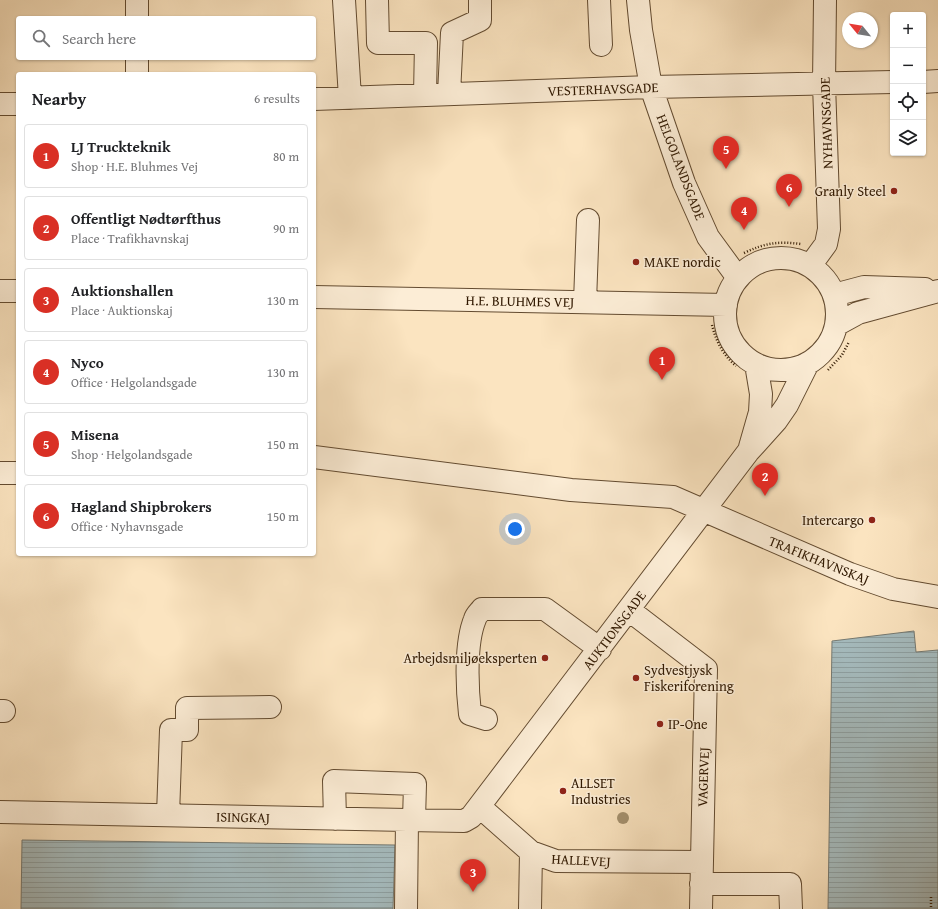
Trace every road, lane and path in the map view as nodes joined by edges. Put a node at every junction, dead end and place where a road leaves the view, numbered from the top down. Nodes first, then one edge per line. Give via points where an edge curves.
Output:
1 (137, 0) edge
2 (344, 0) edge
3 (377, 0) edge
4 (480, 0) edge
5 (599, 0) edge
6 (638, 0) edge
7 (826, 0) edge
8 (137, 16) edge
9 (601, 45) dead end
10 (137, 60) edge
11 (137, 72) edge
12 (938, 81) edge
13 (890, 82) edge
14 (926, 82) edge
15 (824, 84) junction
16 (651, 87) junction
17 (449, 94) junction
18 (425, 95) junction
19 (350, 98) junction
20 (316, 100) edge
21 (0, 104) edge
22 (16, 104) edge
23 (588, 220) dead end
24 (810, 266) junction
25 (738, 278) junction
26 (938, 290) edge
27 (0, 291) edge
28 (16, 291) edge
29 (834, 295) junction
30 (316, 297) edge
31 (585, 302) junction
32 (718, 305) junction
33 (836, 325) junction
34 (808, 363) junction
35 (756, 364) junction
36 (748, 452) junction
37 (316, 457) edge
38 (0, 473) edge
39 (16, 473) edge
40 (704, 510) junction
41 (938, 597) edge
42 (629, 610) junction
43 (600, 649) junction
44 (270, 707) dead end
45 (486, 719) dead end
46 (480, 807) junction
47 (0, 812) edge
48 (168, 815) junction
49 (335, 819) junction
50 (411, 820) junction
51 (531, 852) junction
52 (701, 862) junction
53 (701, 884) junction
54 (931, 897) dead end
55 (406, 909) edge
56 (530, 909) edge
57 (701, 909) edge
58 (791, 909) edge
59 (931, 909) edge

1 - 8 street
2 - 19 street
3 - 18 street via 378,42 426,43
4 - 17 street via 480,20 452,33
5 - 9 street
6 - 16 street, HELGOLANDSGADE
7 - 15 street, NYHAVNSGADE
10 - 11 street
12 - 14 street
13 - 15 street, VESTERHAVSGADE
15 - 16 street, VESTERHAVSGADE
15 - 24 street, NYHAVNSGADE via 829,229 826,244
16 - 17 street, VESTERHAVSGADE
16 - 25 street, HELGOLANDSGADE via 684,183 708,237
17 - 18 street, VESTERHAVSGADE
18 - 19 street, VESTERHAVSGADE
19 - 20 street, VESTERHAVSGADE
21 - 22 street
23 - 31 street
24 - 25 street via 795,259 764,260 750,267
24 - 29 street via 821,274
25 - 32 street
26 - 29 street via 864,287
26 - 33 street via 858,314
27 - 28 street
29 - 33 street
30 - 31 street, H.E. BLUHMES VEJ
31 - 32 street, H.E. BLUHMES VEJ
32 - 35 street via 730,337 741,352
33 - 34 street via 826,347
34 - 35 street via 782,370
34 - 36 street, AUKTIONSGADE via 787,406
35 - 36 street, AUKTIONSGADE via 761,394 760,412
36 - 40 street, AUKTIONSGADE
37 - 40 street, TRAFIKHAVNSKAJ via 571,490 673,497
38 - 39 street
40 - 41 street, TRAFIKHAVNSKAJ via 850,574 893,589
40 - 42 street, AUKTIONSGADE
42 - 43 street, AUKTIONSGADE
42 - 52 street, VAGERVEJ via 706,669
43 - 45 street via 545,609 482,609 475,617 471,633 467,686 470,714
43 - 46 street, AUKTIONSGADE
44 - 48 street via 187,708 187,730 171,730
46 - 50 street, ISINGKAJ via 464,821
46 - 51 street, HALLEVEJ
47 - 48 street, ISINGKAJ
48 - 49 street, ISINGKAJ
49 - 50 street, ISINGKAJ
49 - 50 street via 334,781 414,784
50 - 55 street
51 - 52 street, HALLEVEJ via 556,861
51 - 56 street
52 - 53 street, VAGERVEJ
53 - 57 street, VAGERVEJ
53 - 58 street via 790,884
54 - 59 path

